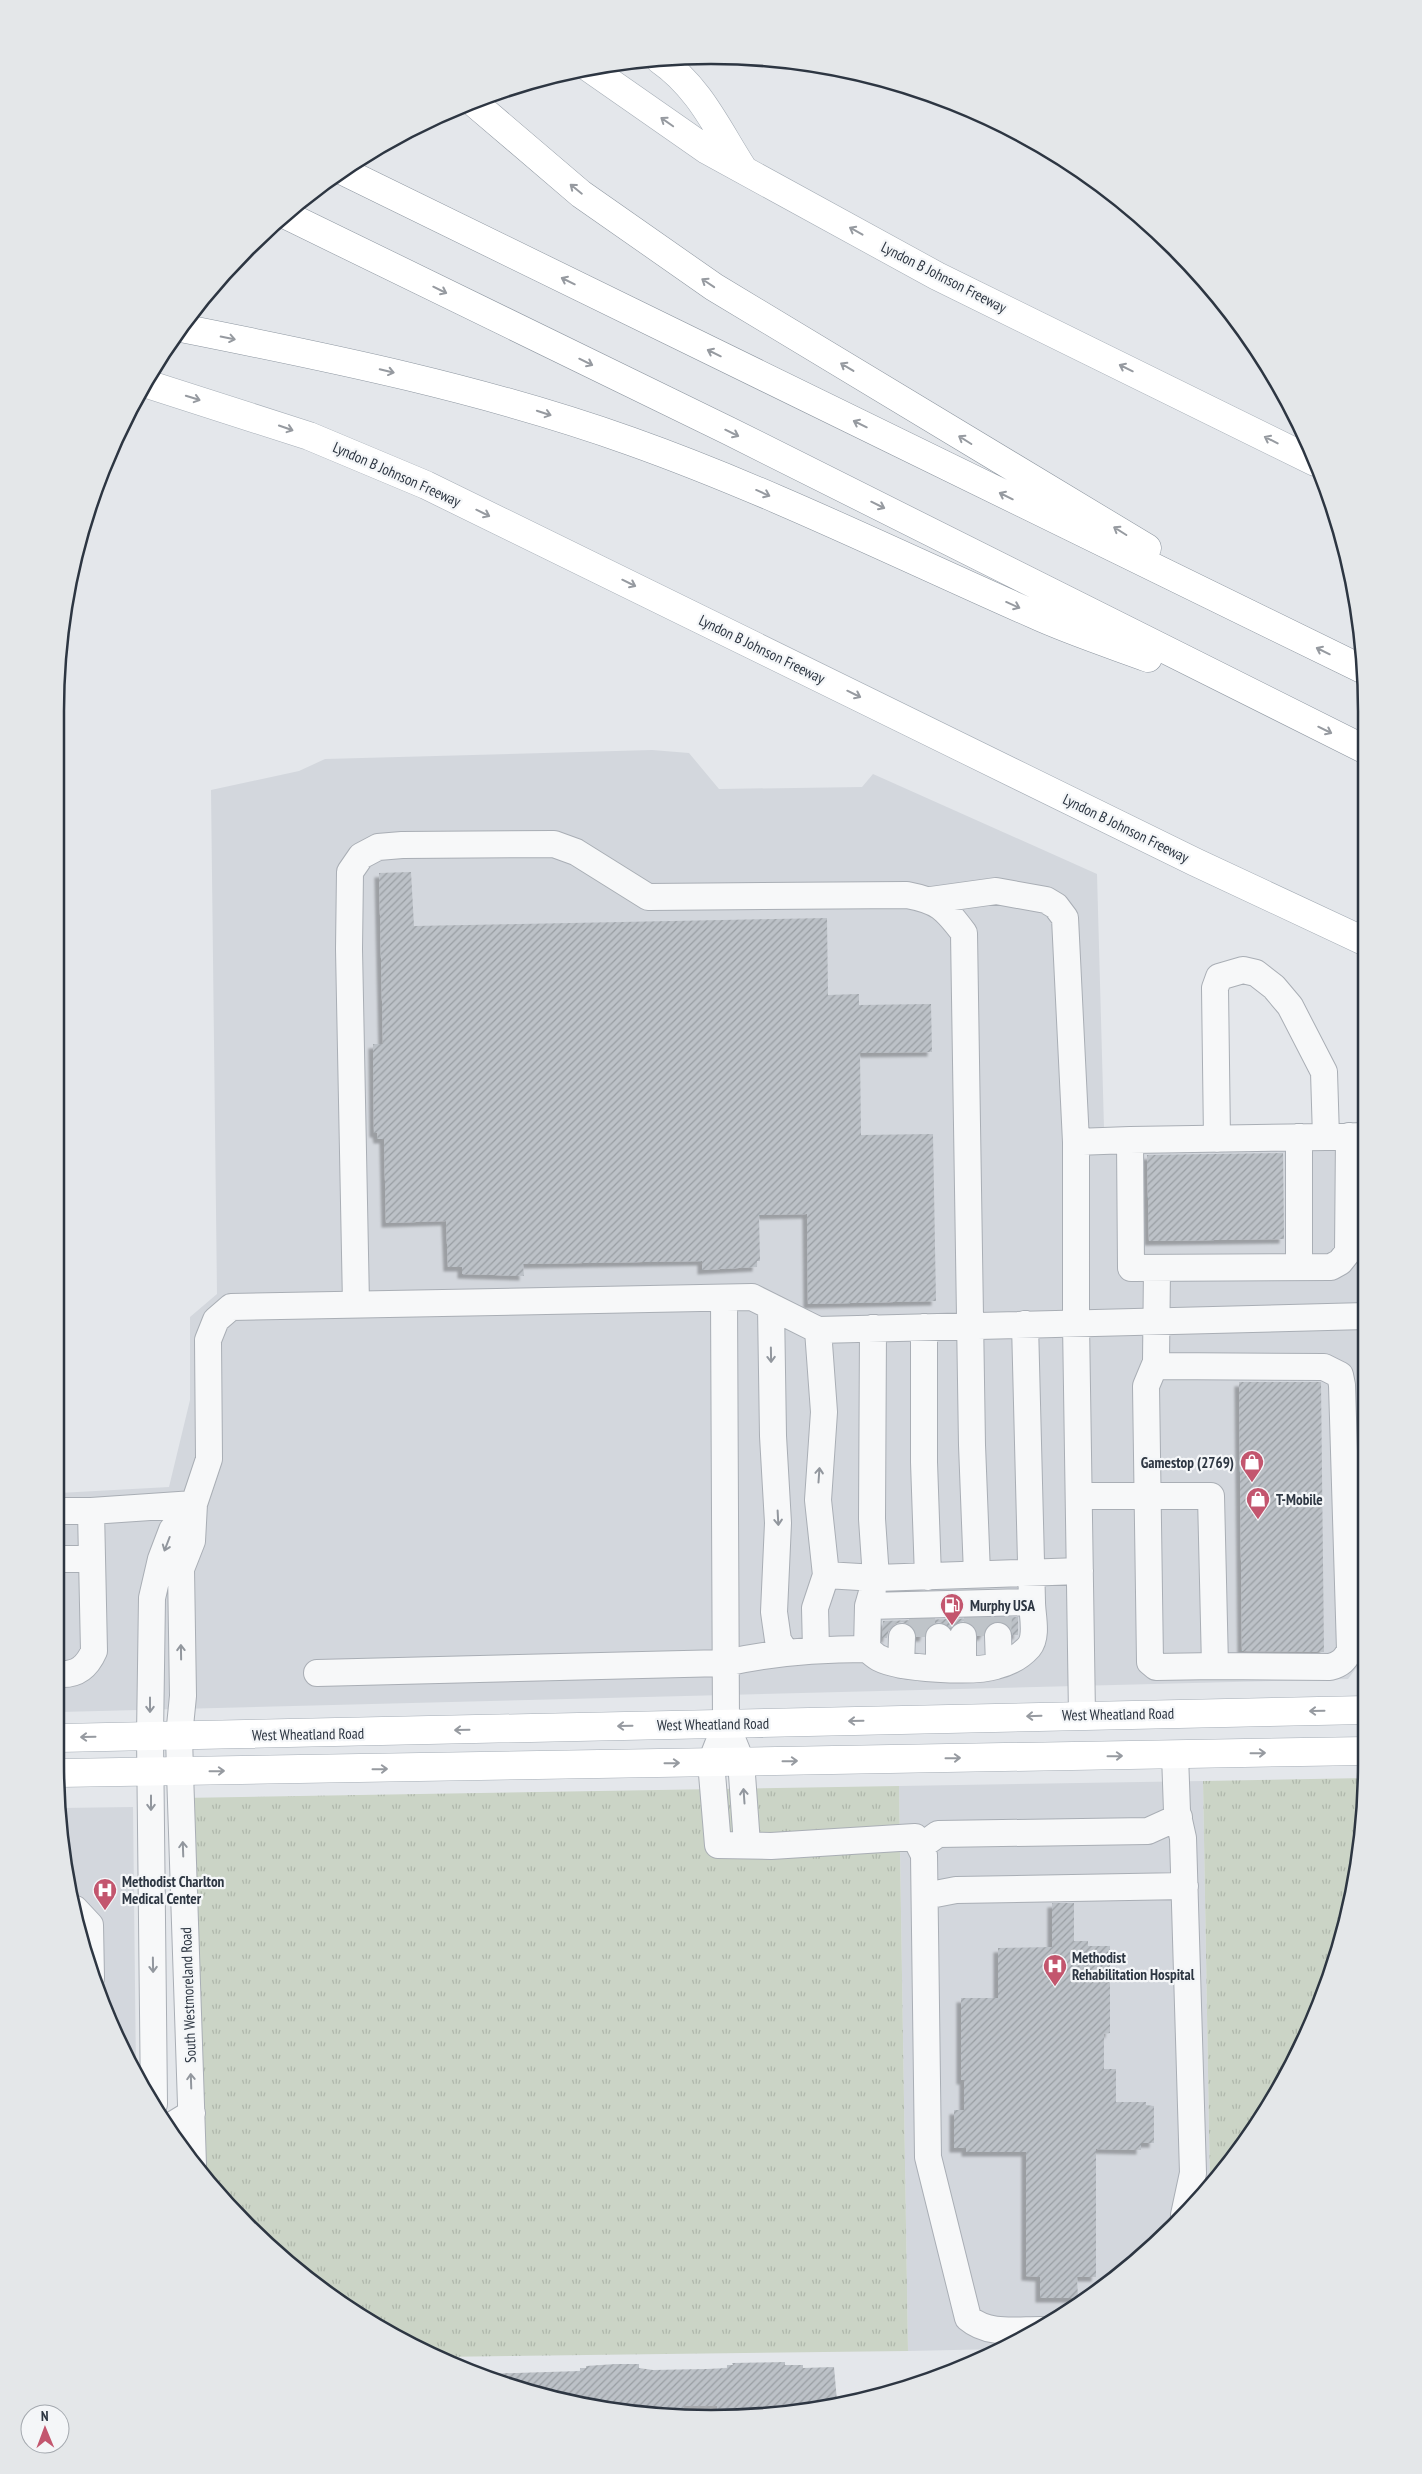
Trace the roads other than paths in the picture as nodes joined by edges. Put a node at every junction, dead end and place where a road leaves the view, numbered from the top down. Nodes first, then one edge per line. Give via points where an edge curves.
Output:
1 (666, 65) edge
2 (598, 74) edge
3 (479, 107) edge
4 (363, 166) edge
5 (744, 170) junction
6 (349, 174) edge
7 (292, 218) edge
8 (443, 220) junction
9 (282, 226) edge
10 (416, 279) junction
11 (189, 330) edge
12 (151, 385) edge
13 (1307, 458) edge
14 (1281, 630) junction
15 (1357, 667) edge
16 (1284, 710) junction
17 (1358, 746) edge
18 (931, 900) junction
19 (1358, 938) edge
20 (1347, 1136) edge
21 (1299, 1137) junction
22 (1217, 1139) junction
23 (1130, 1140) junction
24 (1076, 1142) junction
25 (1300, 1267) junction
26 (1156, 1268) junction
27 (724, 1298) junction
28 (356, 1304) junction
29 (771, 1306) junction
30 (1358, 1316) edge
31 (1154, 1321) junction
32 (1076, 1323) junction
33 (1025, 1324) junction
34 (970, 1325) junction
35 (924, 1326) junction
36 (873, 1328) junction
37 (818, 1330) junction
38 (1156, 1362) junction
39 (1080, 1496) junction
40 (1148, 1496) junction
41 (194, 1504) junction
42 (1356, 1510) edge
43 (64, 1511) edge
44 (90, 1511) junction
45 (64, 1559) edge
46 (92, 1559) junction
47 (1080, 1571) junction
48 (1031, 1572) junction
49 (978, 1574) junction
50 (826, 1575) junction
51 (928, 1577) junction
52 (876, 1578) junction
53 (1032, 1602) junction
54 (868, 1606) junction
55 (950, 1619) junction
56 (867, 1649) junction
57 (816, 1650) junction
58 (786, 1652) junction
59 (726, 1663) junction
60 (1215, 1666) junction
61 (950, 1667) junction
62 (317, 1673) dead end
63 (64, 1674) edge
64 (1358, 1710) edge
65 (1082, 1714) junction
66 (726, 1724) junction
67 (150, 1736) junction
68 (180, 1736) junction
69 (64, 1738) edge
70 (1358, 1751) edge
71 (1175, 1755) junction
72 (741, 1761) junction
73 (710, 1762) junction
74 (151, 1772) junction
75 (180, 1772) junction
76 (64, 1773) edge
77 (1179, 1818) junction
78 (747, 1844) junction
79 (920, 1846) junction
80 (1185, 1886) junction
81 (925, 1896) junction
82 (83, 1917) edge
83 (91, 1947) edge
84 (152, 2090) edge
85 (159, 2100) edge
86 (192, 2113) junction
87 (174, 2124) edge
88 (193, 2150) edge
89 (1187, 2202) edge
90 (1024, 2330) edge

1 - 5 main road via 694,89
5 -> 2 main road, Lyndon B Johnson Freeway via 707,150
14 -> 3 main road via 714,287 581,194
4 - 8 main road
13 -> 5 main road, Lyndon B Johnson Freeway via 936,276
6 - 8 main road
7 - 10 main road
14 -> 8 main road
9 - 10 main road
10 -> 16 main road
11 -> 16 main road via 413,377 525,407 630,441 744,484 1035,615
12 -> 19 main road, Lyndon B Johnson Freeway via 309,436 426,485 1195,862
15 -> 14 main road
16 -> 17 main road
18 - 24 street via 996,891 1046,900 1056,906 1065,918
18 - 28 street via 907,895 648,897 584,856 554,844 402,845 378,847 361,856 350,872 348,949
18 - 34 street via 949,914 964,933
20 - 21 street
20 - 22 street via 1324,1072 1290,1006 1256,972 1243,970 1219,977 1215,988
20 - 25 street via 1348,1252 1331,1267
21 - 22 street
21 - 25 street
22 - 23 street
23 - 24 street
23 - 26 street via 1131,1268
24 - 32 street
25 - 26 street
26 - 31 street
27 - 28 street
27 - 29 street via 752,1297
27 - 59 street
28 - 41 street via 231,1307 216,1320 208,1340 208,1460
29 - 37 street
29 -> 58 street via 778,1523 774,1612 778,1640
30 - 31 street
31 - 32 street
31 - 38 street
32 - 33 street
32 - 39 street
33 - 34 street
33 - 48 street
34 - 35 street
34 - 49 street
35 - 36 street
35 - 51 street
36 - 37 street
36 - 52 street via 872,1519
50 -> 37 street via 818,1500 824,1412
38 - 40 street via 1146,1386
38 - 42 street via 1160,1366 1324,1367 1334,1370 1340,1375 1342,1385
39 - 40 street
39 - 47 street
40 - 60 street via 1210,1496
40 - 60 street via 1150,1662 1156,1667
41 - 44 street
41 -> 67 street via 172,1530 152,1598
68 -> 41 street, South Westmoreland Road via 183,1696 181,1569 192,1541
42 - 60 street via 1350,1650 1346,1658 1330,1667
43 - 44 street
44 - 46 street
45 - 46 street
46 - 63 street via 94,1651 90,1660 72,1675
47 - 48 street
47 - 65 street
48 - 49 street
48 - 53 street
49 - 51 street
50 - 52 street
50 - 57 street via 815,1608
51 - 52 street
52 - 54 street
53 - 55 street
53 - 61 street via 1034,1636 1030,1646 1018,1656
54 - 55 street
54 - 56 street
55 - 61 street
55 - 61 street
55 - 61 street
56 - 57 street
56 - 61 street via 880,1659
57 - 58 street
58 - 59 street
59 - 62 street
59 - 66 street
64 -> 65 main road, West Wheatland Road
65 -> 66 main road, West Wheatland Road
66 -> 68 main road, West Wheatland Road
66 - 72 street
66 - 73 street
67 - 68 main road, West Wheatland Road
67 -> 69 main road, West Wheatland Road
67 - 74 street
68 - 75 street, South Westmoreland Road
71 -> 70 main road
72 -> 71 main road
71 - 77 street
72 - 73 main road
78 -> 72 street
75 -> 73 main road
73 - 78 street via 718,1845
74 - 75 main road
74 - 76 main road
74 -> 84 street
86 -> 75 street, South Westmoreland Road
77 - 79 street via 1148,1831 938,1834
77 - 80 street via 1184,1838
78 - 79 street via 771,1846 915,1837
79 - 81 street via 924,1855
80 - 81 street via 956,1890
80 - 89 street via 1193,2173
81 - 90 street via 928,2157 968,2318 979,2327
82 - 83 street via 90,1925
85 - 86 street
86 - 87 street
86 - 88 street, South Westmoreland Road

